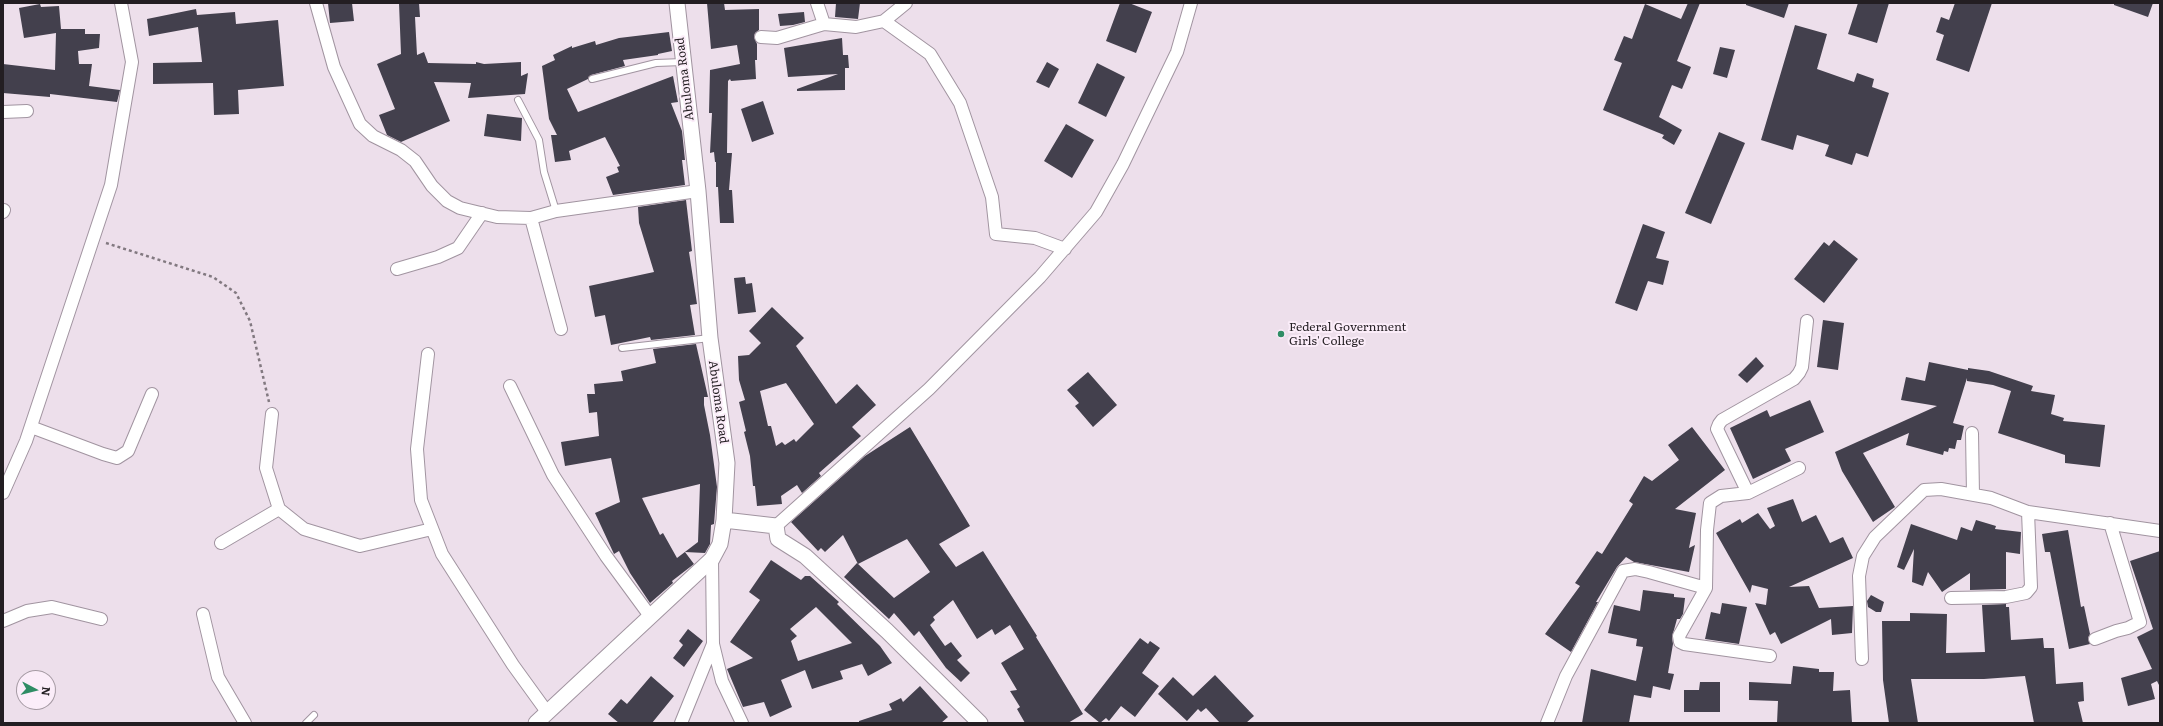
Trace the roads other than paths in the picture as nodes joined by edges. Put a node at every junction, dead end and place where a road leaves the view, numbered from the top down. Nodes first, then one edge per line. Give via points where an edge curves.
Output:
1 (121, 3) edge
2 (316, 3) edge
3 (677, 3) edge
4 (817, 3) edge
5 (906, 3) edge
6 (1191, 3) edge
7 (884, 21) junction
8 (824, 24) junction
9 (761, 38) dead end
10 (683, 62) junction
11 (592, 79) dead end
12 (518, 100) dead end
13 (27, 111) dead end
14 (3, 112) edge
15 (698, 192) junction
16 (556, 211) junction
17 (482, 213) junction
18 (531, 218) junction
19 (1065, 249) junction
20 (397, 269) dead end
21 (1807, 321) dead end
22 (561, 329) dead end
23 (710, 338) junction
24 (622, 348) dead end
25 (428, 354) dead end
26 (510, 386) dead end
27 (152, 394) dead end
28 (272, 414) road end
29 (31, 427) junction
30 (1972, 433) dead end
31 (1799, 468) dead end
32 (3, 493) edge
33 (1748, 494) junction
34 (1973, 495) junction
35 (279, 509) junction
36 (2028, 512) junction
37 (724, 520) junction
38 (2110, 523) junction
39 (776, 526) junction
40 (432, 529) junction
41 (2160, 531) edge
42 (222, 543) dead end
43 (712, 559) junction
44 (1706, 588) junction
45 (1951, 598) dead end
46 (203, 614) dead end
47 (650, 616) junction
48 (101, 619) dead end
49 (3, 621) edge
50 (2095, 639) dead end
51 (713, 644) junction
52 (1770, 656) dead end
53 (1862, 660) dead end
54 (314, 715) dead end
55 (540, 720) edge
56 (245, 723) edge
57 (306, 723) edge
58 (681, 723) edge
59 (742, 723) edge
60 (980, 723) edge
61 (1547, 723) edge

1 - 29 street via 132,62 111,185
2 - 17 street via 334,67 360,124 373,136 401,150 415,161 432,186 447,201 460,208
3 - 10 street, Abuloma Road
4 - 8 street
5 - 7 street
6 - 19 street via 1177,52 1123,164 1096,212
7 - 8 street via 856,26
7 - 19 street via 930,54 960,102 992,197 996,234 1035,238
8 - 9 street via 776,38
10 - 11 lane via 656,63
10 - 15 street, Abuloma Road
12 - 16 lane via 539,140 544,172
13 - 14 street
15 - 16 street
15 - 23 street, Abuloma Road
16 - 18 street
17 - 18 street
17 - 20 street via 458,248
18 - 22 street
19 - 39 street via 929,389
21 - 33 street via 1802,367 1799,373 1788,383 1722,420 1717,429
23 - 24 lane
23 - 37 street, Abuloma Road via 727,463
25 - 40 street via 417,449 420,500
26 - 47 street via 553,475 606,556
27 - 29 street via 128,452 117,458
28 - 35 street via 266,468
29 - 32 street
30 - 34 street
31 - 33 street
33 - 44 street via 1721,496 1710,503
34 - 36 street via 1991,498
34 - 53 street via 1941,489 1924,490 1875,537 1863,556 1859,576
35 - 40 street via 304,529 360,546
35 - 42 street
36 - 38 street
36 - 45 street via 2031,587 2026,593 2006,597
37 - 39 street
37 - 43 street, Abuloma Road via 720,544
38 - 41 street
38 - 50 street via 2140,622
39 - 60 street via 778,539 804,556 887,631
40 - 55 street via 442,554 513,665
43 - 47 street, Abuloma Road
43 - 51 street
44 - 52 street via 1679,636 1680,642
44 - 61 street via 1635,569 1623,571 1566,676
46 - 56 street via 218,677
47 - 55 street, Abuloma Road
48 - 49 street via 52,607 27,611
51 - 58 street
51 - 59 street via 722,681
54 - 57 lane

